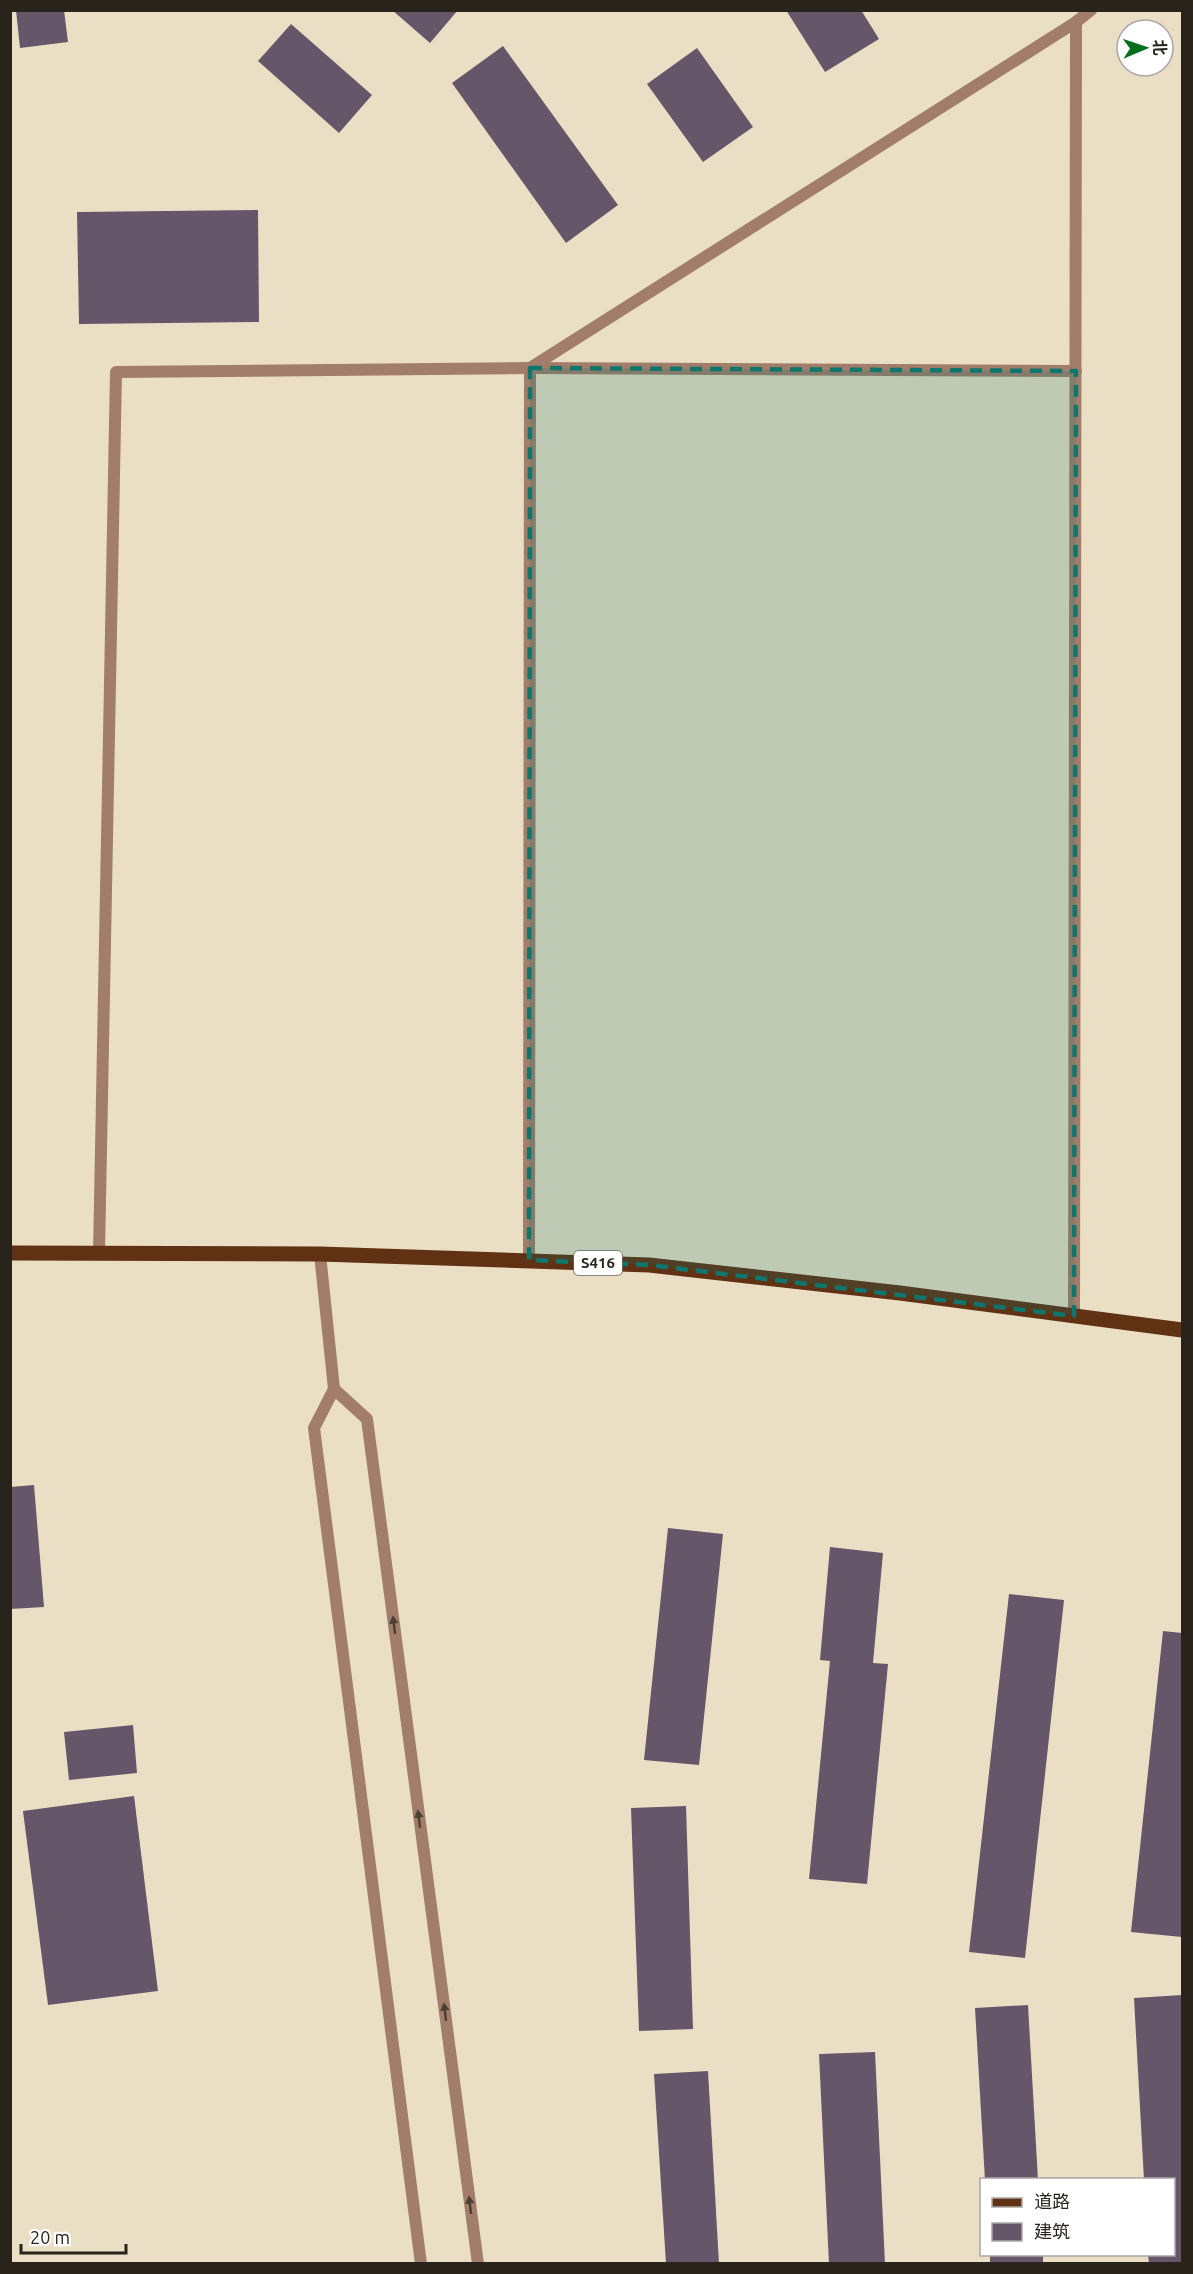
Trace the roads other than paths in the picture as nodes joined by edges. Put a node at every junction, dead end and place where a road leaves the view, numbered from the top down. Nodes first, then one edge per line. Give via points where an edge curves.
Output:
1 (1091, 10) edge
2 (1076, 22) junction
3 (530, 368) junction
4 (1076, 371) junction
5 (10, 1253) edge
6 (99, 1253) junction
7 (320, 1254) junction
8 (529, 1260) junction
9 (1074, 1316) junction
10 (1182, 1330) edge
11 (334, 1389) junction
12 (421, 2264) edge
13 (478, 2264) edge

1 - 2 street
2 - 3 street
2 - 4 street
3 - 4 street
3 - 6 street via 116,372
3 - 8 street
4 - 9 street
5 - 6 main road, S416
6 - 7 main road, S416
7 - 8 main road, S416
7 - 11 street
8 - 9 main road, S416 via 649,1265
9 - 10 main road, S416
11 - 12 street via 314,1428
13 -> 11 street via 367,1419

